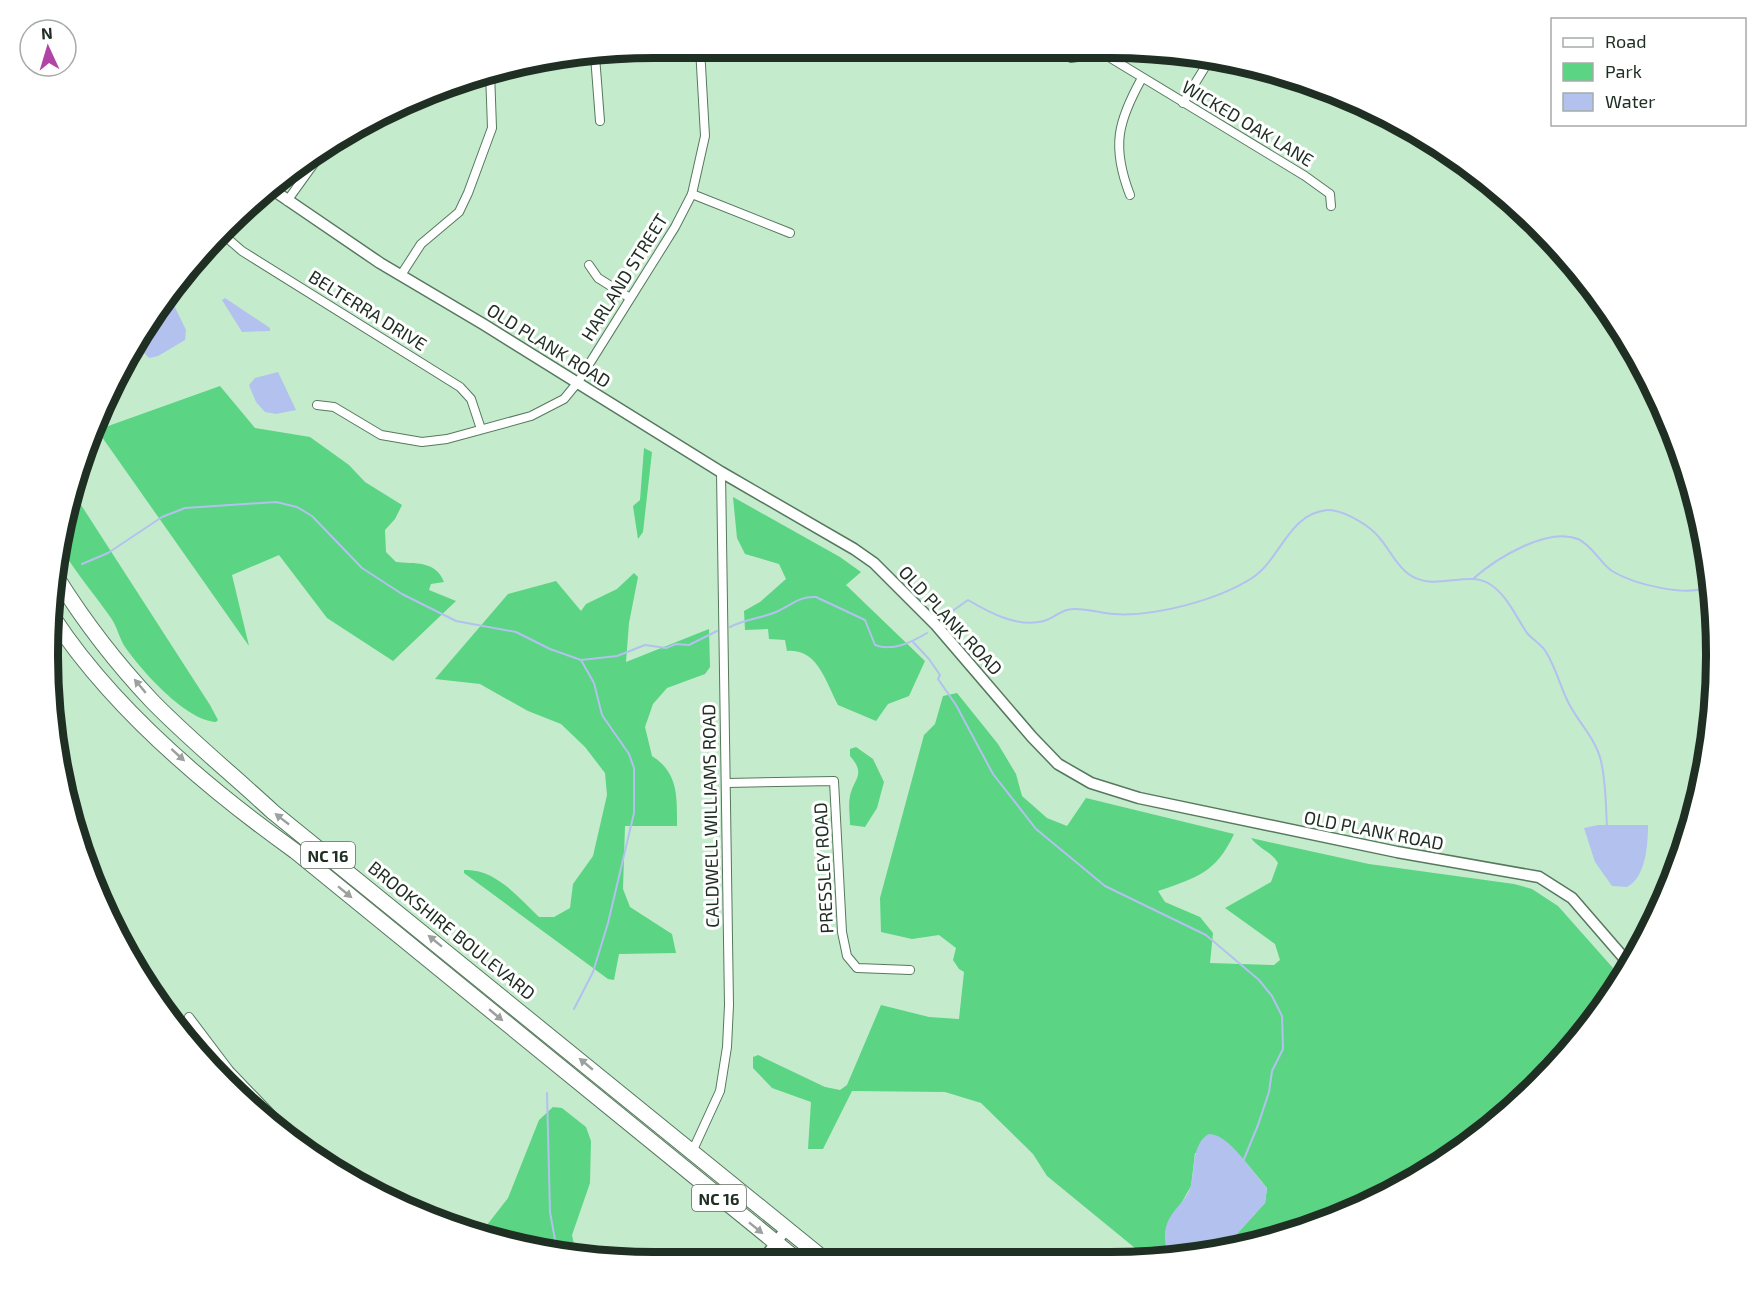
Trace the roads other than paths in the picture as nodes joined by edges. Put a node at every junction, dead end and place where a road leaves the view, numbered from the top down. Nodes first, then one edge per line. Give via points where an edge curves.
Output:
1 (701, 58) edge
2 (1111, 58) edge
3 (595, 62) edge
4 (1205, 67) edge
5 (1142, 78) junction
6 (490, 82) edge
7 (1183, 103) junction
8 (600, 121) dead end
9 (310, 169) edge
10 (278, 194) edge
11 (692, 194) junction
12 (1130, 195) dead end
13 (287, 201) junction
14 (1331, 206) dead end
15 (790, 233) dead end
16 (228, 239) edge
17 (589, 265) dead end
18 (401, 275) junction
19 (630, 298) junction
20 (578, 382) junction
21 (317, 405) dead end
22 (481, 429) junction
23 (721, 472) junction
24 (63, 586) edge
25 (59, 627) edge
26 (727, 783) junction
27 (1624, 957) edge
28 (909, 970) dead end
29 (189, 1017) dead end
30 (577, 1082) junction
31 (250, 1092) edge
32 (692, 1152) junction
33 (687, 1172) junction
34 (754, 1203) junction
35 (786, 1229) junction
36 (799, 1239) junction
37 (783, 1252) edge
38 (785, 1252) edge
39 (787, 1252) edge
40 (815, 1252) edge

1 - 11 street, HARLAND STREET via 705,136
2 - 5 street, WICKED OAK LANE
3 - 8 street
4 - 7 street
5 - 7 street, WICKED OAK LANE
5 - 12 street via 1124,111 1118,141 1123,178
6 - 18 street via 492,128 468,194 459,212 421,244
7 - 14 street, WICKED OAK LANE via 1305,176 1330,194
9 - 13 street
10 - 13 street, OLD PLANK ROAD
11 - 15 street
11 - 19 street, HARLAND STREET
13 - 18 street, OLD PLANK ROAD
16 - 22 street, BELTERRA DRIVE via 460,387 471,399
17 - 19 street via 598,278
18 - 20 street, OLD PLANK ROAD
19 - 20 street, HARLAND STREET
20 - 22 street, HARLAND STREET via 551,407
20 - 23 street, OLD PLANK ROAD
21 - 22 street, HARLAND STREET via 334,407 381,435 404,441 447,439
23 - 26 street, CALDWELL WILLIAMS ROAD
23 - 27 street, OLD PLANK ROAD via 874,563 950,639 1046,753 1076,776 1139,798 1539,877 1572,898
32 -> 24 highway, BROOKSHIRE BOULEVARD / NC 16 via 273,812 203,750 152,700
25 -> 30 highway, NC 16 via 134,716 230,802
26 - 28 street, PRESSLEY ROAD via 834,782 842,932 847,956 856,968
26 - 32 street, CALDWELL WILLIAMS ROAD via 727,1047 718,1099
29 - 31 street
30 - 32 highway via 644,1120 680,1150
30 - 33 highway, NC 16
32 - 34 highway, BROOKSHIRE BOULEVARD / NC 16
33 - 34 highway via 698,1167 734,1196
33 -> 37 highway, NC 16
34 - 35 highway, BROOKSHIRE BOULEVARD / NC 16
35 - 36 highway, BROOKSHIRE BOULEVARD / NC 16
35 - 38 street
36 - 39 street
36 - 40 highway, BROOKSHIRE BOULEVARD / NC 16

